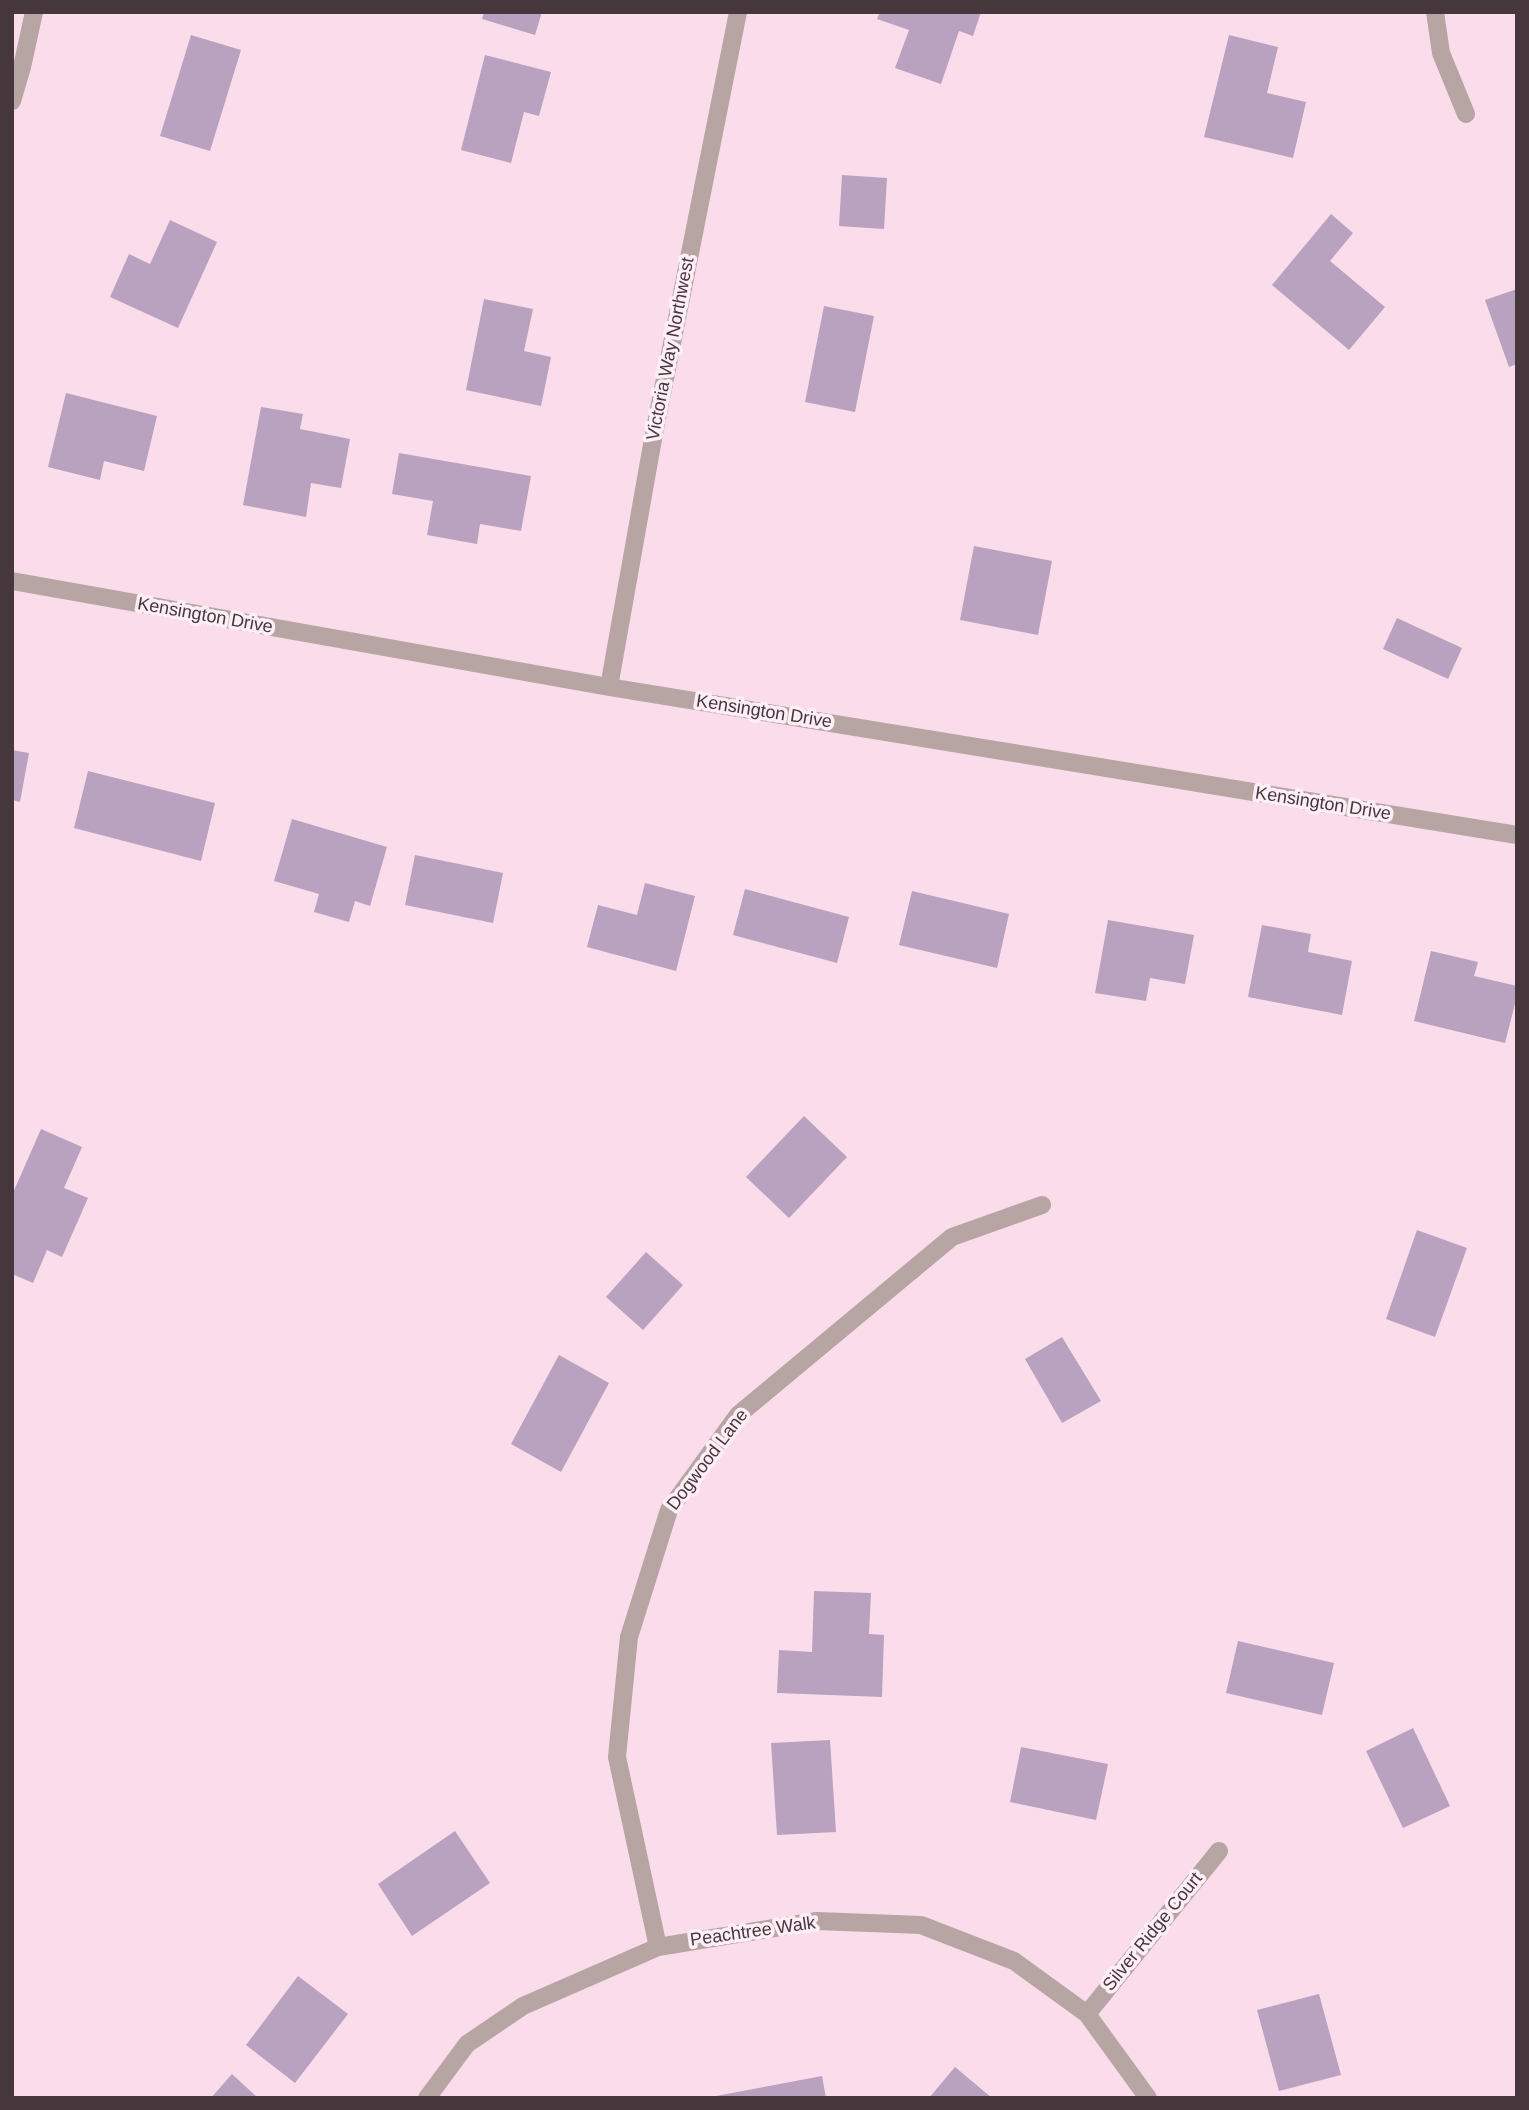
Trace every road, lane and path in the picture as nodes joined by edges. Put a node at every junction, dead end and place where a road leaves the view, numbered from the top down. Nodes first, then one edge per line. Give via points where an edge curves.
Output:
1 (34, 12) edge
2 (738, 12) edge
3 (1434, 12) edge
4 (12, 101) edge
5 (1466, 114) dead end
6 (12, 582) edge
7 (609, 687) junction
8 (1517, 835) edge
9 (1042, 1205) dead end
10 (1219, 1851) dead end
11 (658, 1947) junction
12 (1087, 2014) junction
13 (428, 2098) edge
14 (1148, 2098) edge

1 - 4 street
2 - 7 street, Victoria Way Northwest via 655,425
3 - 5 street via 1441,53
6 - 7 street, Kensington Drive
7 - 8 street, Kensington Drive
9 - 11 street, Dogwood Lane via 952,1237 920,1263 738,1415 669,1510 629,1637 617,1757
10 - 12 street, Silver Ridge Court
11 - 12 street, Peachtree Walk via 817,1921 921,1925 1014,1961
11 - 13 street, Peachtree Walk via 523,2006 467,2044
12 - 14 street, Peachtree Walk

